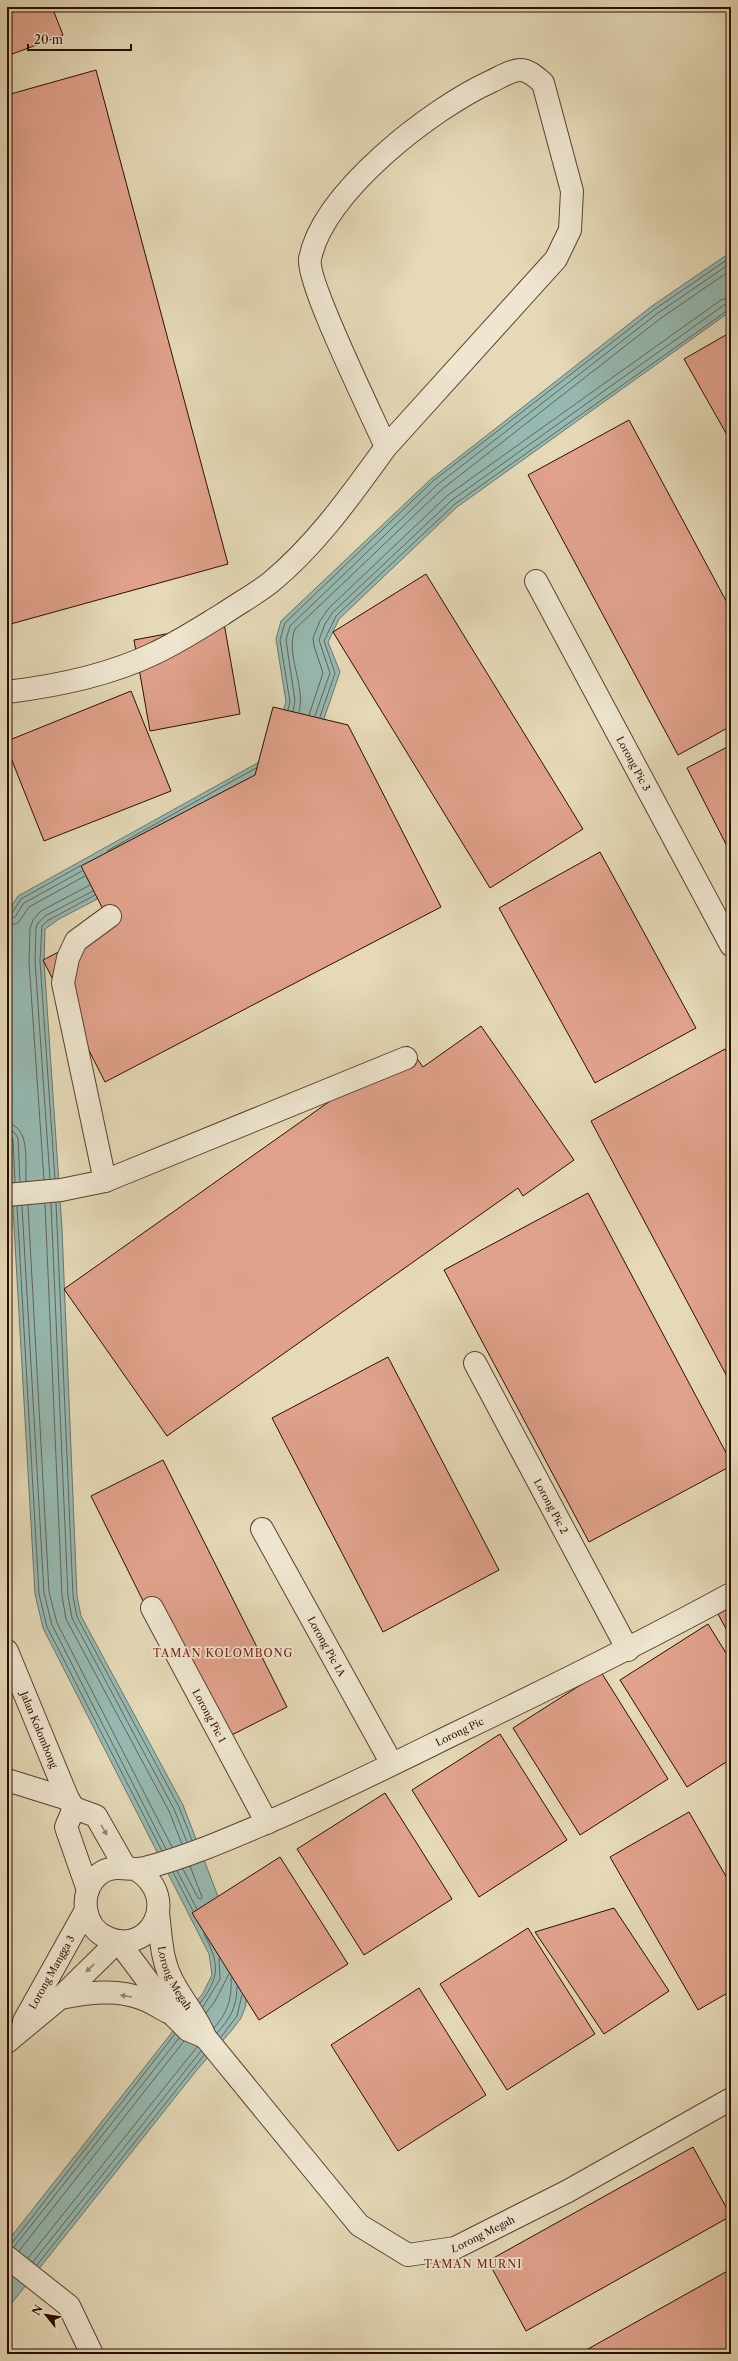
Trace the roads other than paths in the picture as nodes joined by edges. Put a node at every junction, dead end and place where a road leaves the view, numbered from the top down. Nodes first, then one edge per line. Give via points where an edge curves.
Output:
1 (386, 447) junction
2 (536, 581) dead end
3 (7, 692) edge
4 (110, 916) dead end
5 (731, 945) edge
6 (406, 1058) dead end
7 (105, 1181) junction
8 (9, 1194) edge
9 (476, 1362) dead end
10 (262, 1529) dead end
11 (731, 1594) edge
12 (152, 1608) dead end
13 (628, 1650) junction
14 (7, 1651) edge
15 (392, 1764) junction
16 (7, 1780) edge
17 (71, 1803) junction
18 (267, 1823) junction
19 (183, 1858) junction
20 (131, 1868) junction
21 (87, 1900) junction
22 (158, 1906) junction
23 (118, 1941) junction
24 (60, 1998) junction
25 (181, 2009) junction
26 (12, 2038) edge
27 (731, 2099) edge
28 (7, 2257) edge
29 (92, 2354) edge

1 - 1 street via 317,294 309,261 316,240 332,211 356,183 384,154 413,130 484,85 519,70 531,73 543,83 572,191 570,230 556,259
1 - 3 street via 358,488 325,528 287,567 249,597 176,642 132,663 82,680
2 - 5 street, Lorong Pic 3
4 - 7 street via 76,941 68,958 63,983
6 - 7 street
7 - 8 street via 60,1190
9 - 13 street, Lorong Pic 2
10 - 15 street, Lorong Pic 1A
11 - 13 street, Lorong Pic
12 - 18 street, Lorong Pic 1
13 - 15 street, Lorong Pic
14 - 17 street, Jalan Kolombong
15 - 18 street, Lorong Pic
16 - 17 street
17 -> 20 street via 96,1816
17 - 21 street via 66,1827
18 - 19 street, Lorong Pic
19 - 20 street, Lorong Pic
19 - 22 street
20 - 21 street via 108,1870 98,1876
20 - 22 street via 148,1877 155,1887
21 - 23 street via 89,1922 106,1938
21 - 26 street, Lorong Mangga 3
22 - 23 street via 154,1923 143,1935 128,1941
22 - 25 street, Lorong Megah via 163,1959
23 -> 24 street, Lorong Mangga 3
23 - 25 street, Lorong Megah
25 -> 24 street, Lorong Mangga 3 via 112,1993 86,1993
24 - 26 street, Lorong Mangga 3
25 - 27 street, Lorong Megah via 188,2030 206,2037 359,2225 408,2255 455,2248 568,2191
28 - 29 street via 69,2306

